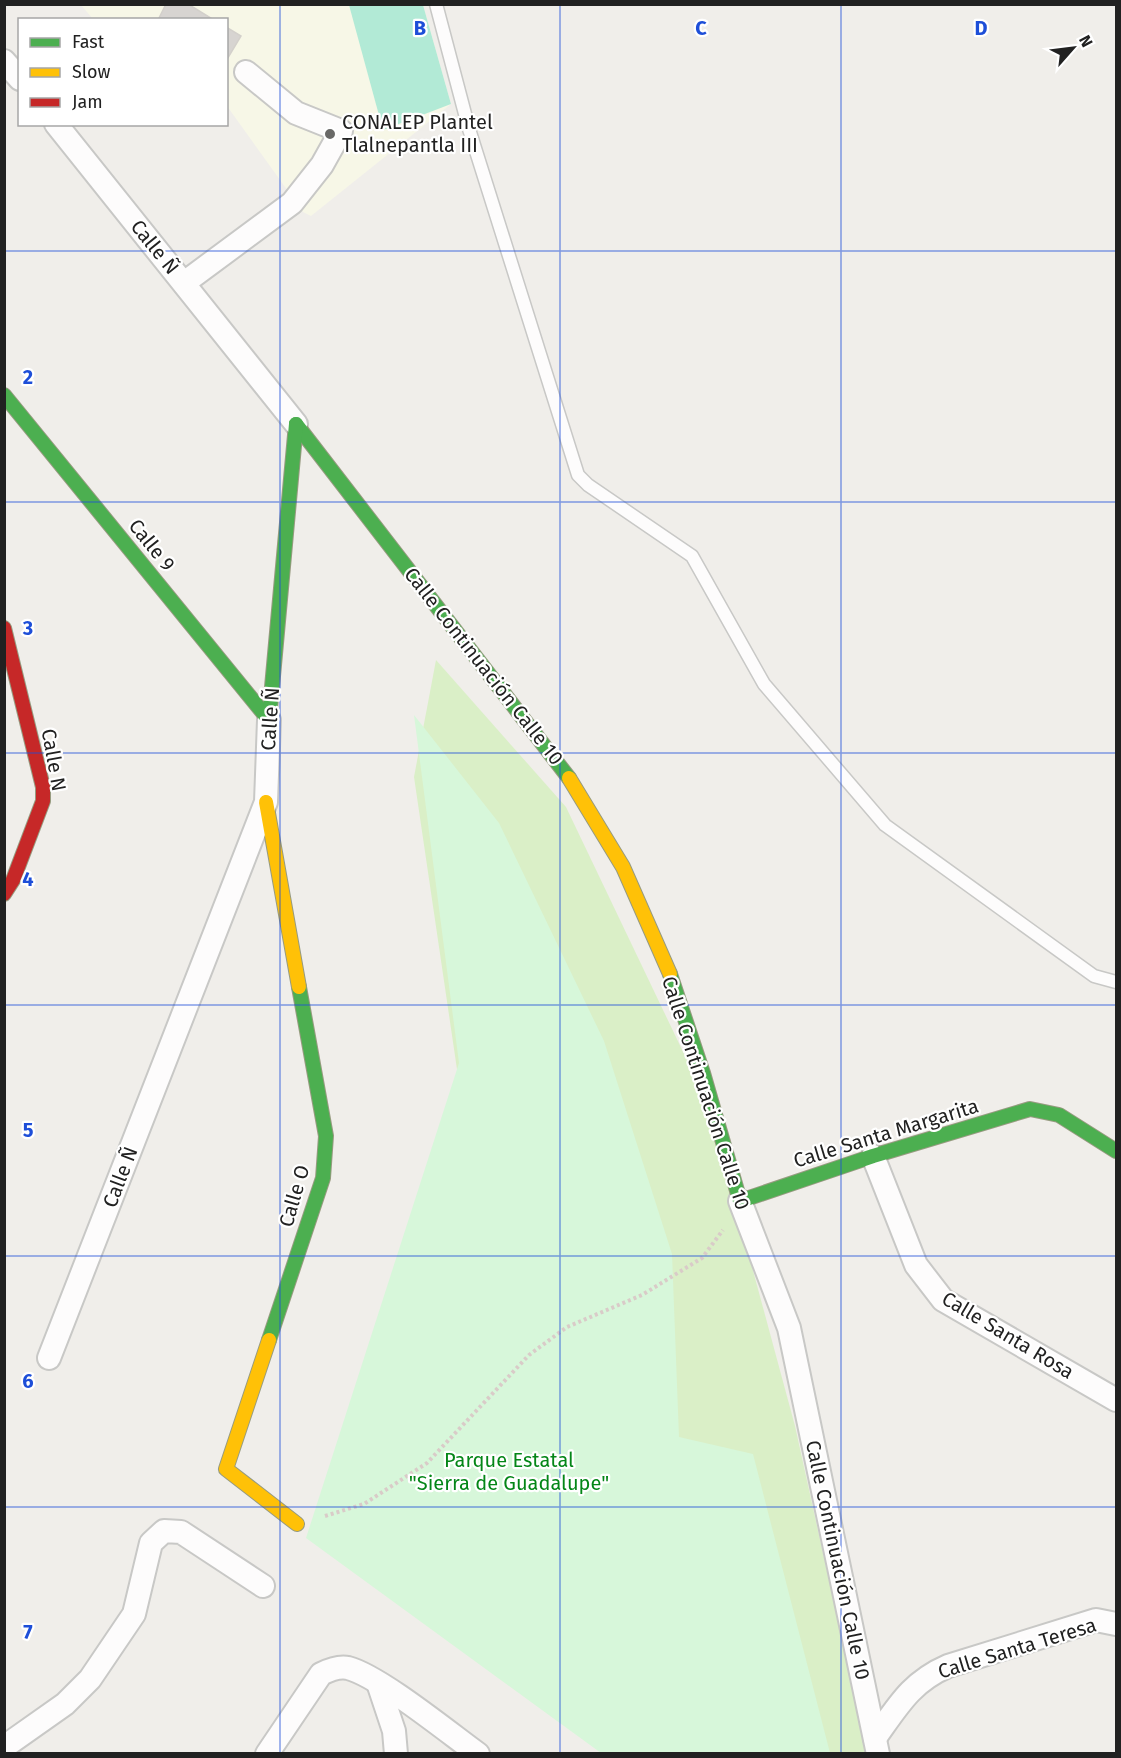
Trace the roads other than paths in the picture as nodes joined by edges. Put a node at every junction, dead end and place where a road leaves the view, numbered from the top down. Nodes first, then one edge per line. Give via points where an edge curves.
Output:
1 (436, 4) edge
2 (4, 60) edge
3 (246, 72) dead end
4 (18, 77) edge
5 (58, 126) edge
6 (184, 283) junction
7 (4, 395) edge
8 (296, 424) junction
9 (4, 628) edge
10 (269, 720) junction
11 (266, 802) junction
12 (9, 875) edge
13 (4, 894) edge
14 (1116, 982) edge
15 (1116, 1151) edge
16 (873, 1156) junction
17 (740, 1201) junction
18 (49, 1358) dead end
19 (1116, 1400) edge
20 (297, 1524) road end
21 (263, 1586) dead end
22 (1116, 1624) edge
23 (378, 1683) junction
24 (877, 1746) edge
25 (4, 1747) edge
26 (267, 1754) edge
27 (396, 1754) edge
28 (478, 1754) edge

1 - 14 lane via 469,129 578,475 692,556 764,684 885,825 1094,976
2 - 4 street
3 - 6 street via 296,113 341,130 322,165 292,203
5 - 6 street, Calle Ñ
6 - 8 street, Calle Ñ
7 - 10 street, Calle 9
8 - 10 street, Calle Ñ
8 - 17 street, Calle Continuación Calle 10 via 587,803 623,868 663,958 699,1058
9 - 12 street, Calle N via 43,788 43,801
10 - 11 street, Calle Ñ
11 - 18 street, Calle Ñ
11 - 20 street, Calle O via 326,1136 323,1178 226,1469
12 - 13 street, Calle N
15 - 16 street, Calle Santa Margarita via 1059,1115 1030,1109
16 - 17 street, Calle Santa Margarita
16 - 19 street, Calle Santa Rosa via 916,1265 928,1285 943,1300
17 - 24 street, Calle Continuación Calle 10 via 789,1328
21 - 25 street via 181,1532 164,1531 151,1543 134,1614 90,1680 65,1704
22 - 24 street, Calle Santa Teresa via 1096,1620 928,1674 910,1689
23 - 26 street via 348,1668 332,1668 321,1674
23 - 27 street via 394,1731
23 - 28 street

